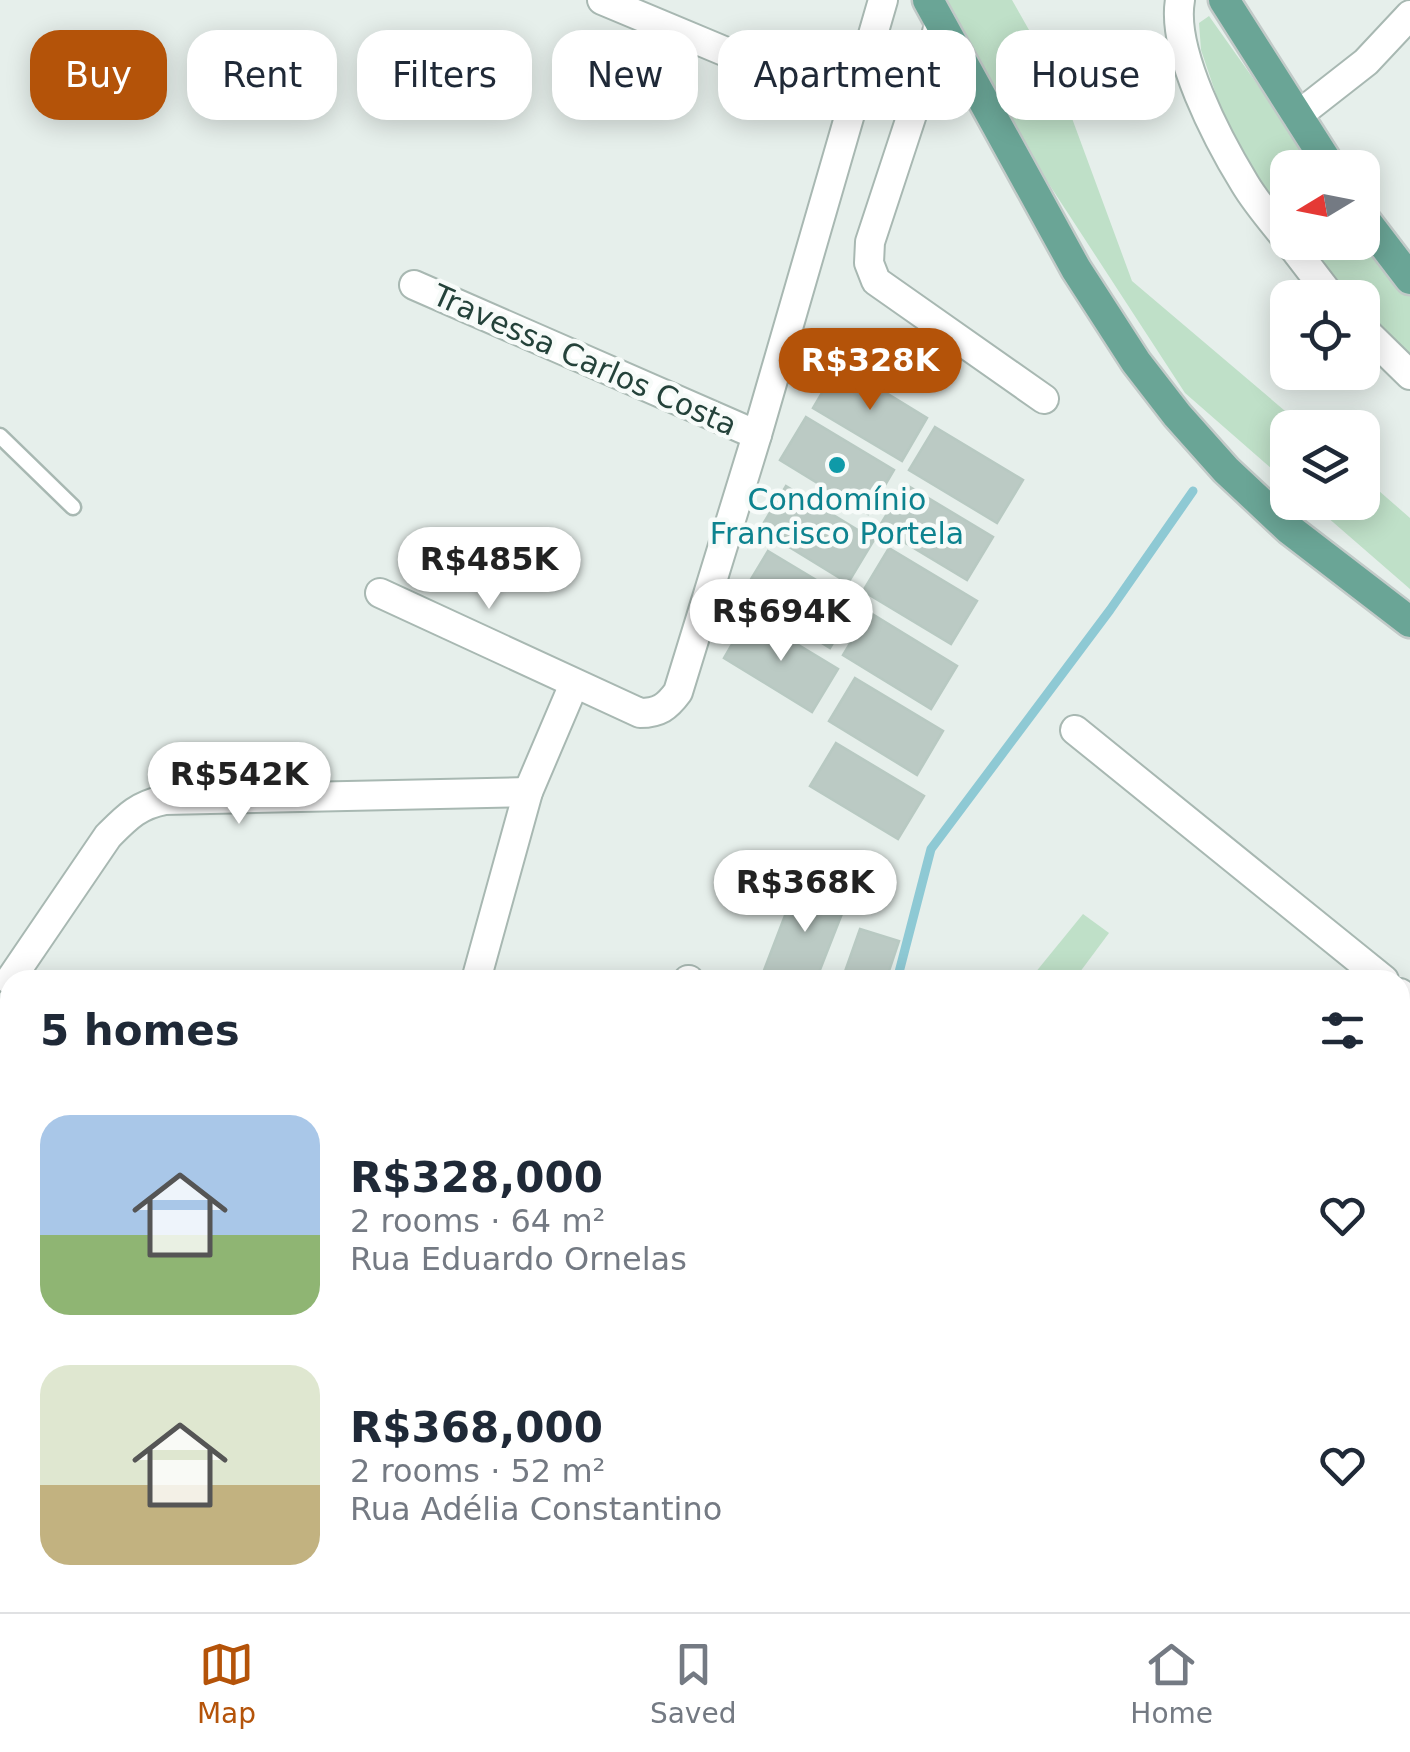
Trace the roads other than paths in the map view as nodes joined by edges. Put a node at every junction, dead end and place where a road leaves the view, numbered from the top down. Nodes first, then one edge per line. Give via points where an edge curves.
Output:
1 (602, 0) edge
2 (883, 0) edge
3 (1180, 0) edge
4 (1224, 0) edge
5 (934, 11) edge
6 (1410, 15) edge
7 (874, 30) edge
8 (718, 49) edge
9 (1297, 116) junction
10 (849, 120) edge
11 (1319, 150) edge
12 (1270, 218) edge
13 (1380, 235) edge
14 (1302, 260) edge
15 (1406, 263) edge
16 (1318, 280) edge
17 (414, 286) dead end
18 (1380, 346) edge
19 (1410, 375) edge
20 (1044, 399) dead end
21 (757, 435) junction
22 (0, 436) edge
23 (73, 507) dead end
24 (380, 593) dead end
25 (1410, 622) edge
26 (574, 684) junction
27 (1074, 730) dead end
28 (528, 792) junction
29 (17, 970) edge
30 (479, 970) edge
31 (1372, 970) edge

1 - 8 street
2 - 7 street
3 - 12 street via 1183,47 1202,100
4 - 9 main road
5 - 20 street via 922,87 870,242 869,263 876,281
5 - 25 main road via 1076,269 1177,416 1290,529
6 - 9 street via 1366,62
9 - 11 main road
10 - 21 street
13 - 15 main road
14 - 16 street
17 - 21 street, Travessa Carlos Costa
18 - 19 street
21 - 26 street via 678,692 668,706 640,713
22 - 23 lane
24 - 26 street
26 - 28 street
27 - 31 street
28 - 29 street via 146,804 108,836
28 - 30 street

